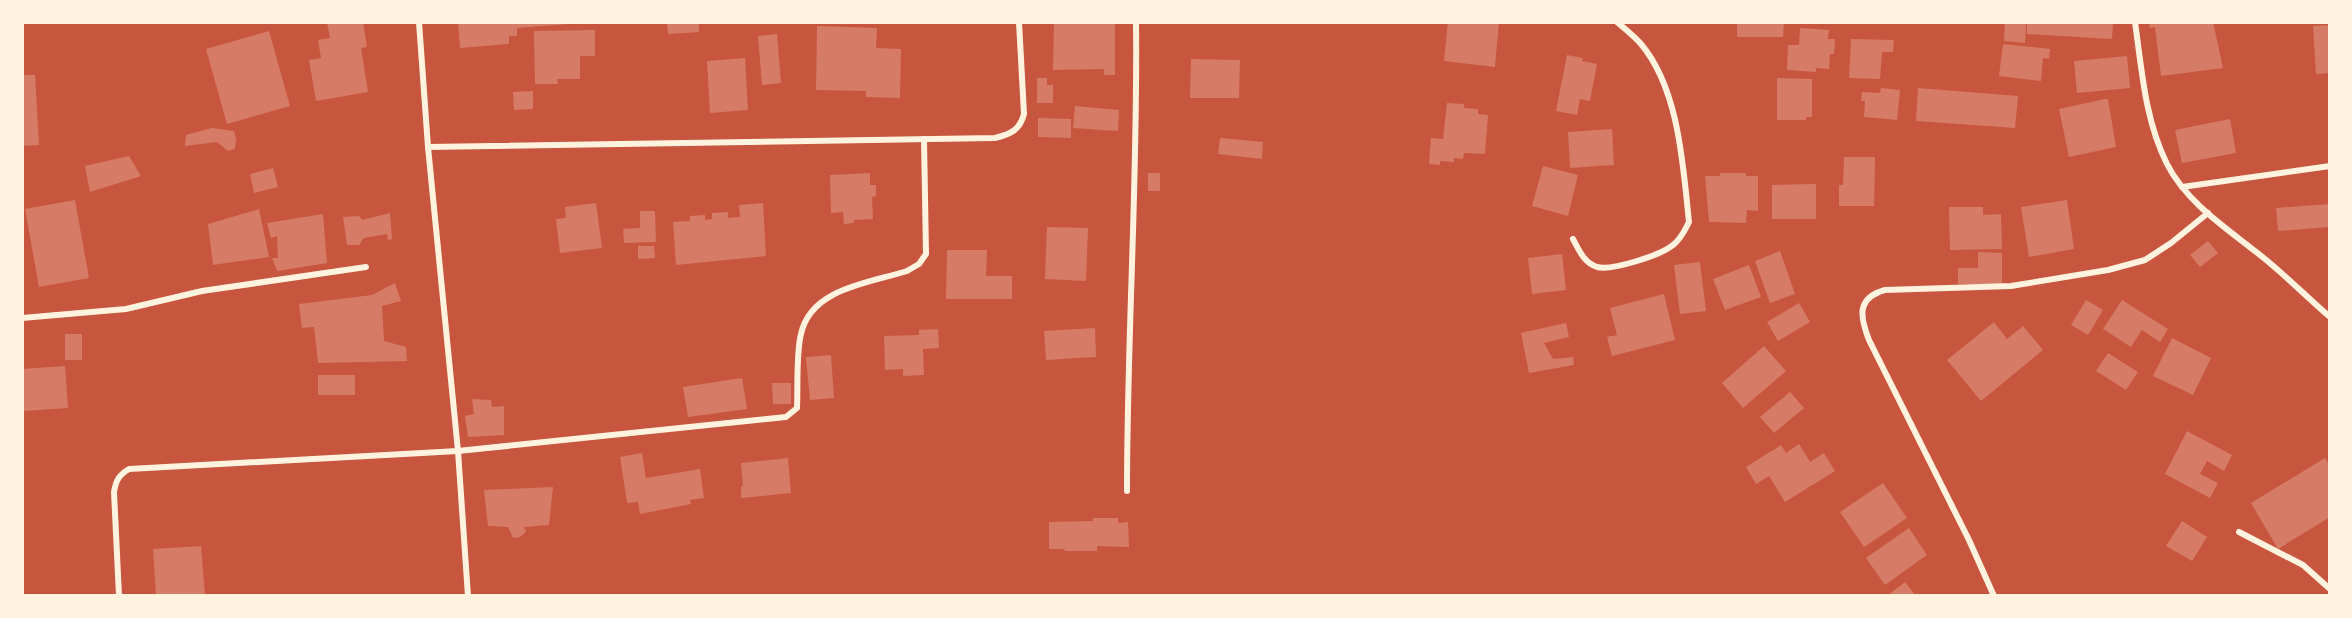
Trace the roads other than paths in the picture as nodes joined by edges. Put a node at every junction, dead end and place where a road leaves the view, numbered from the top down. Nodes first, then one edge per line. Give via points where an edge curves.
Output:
1 (419, 22) edge
2 (1019, 22) edge
3 (1136, 22) edge
4 (1617, 22) edge
5 (2135, 22) edge
6 (924, 139) junction
7 (428, 147) junction
8 (2330, 166) edge
9 (2182, 187) junction
10 (2208, 213) junction
11 (1573, 239) dead end
12 (366, 267) dead end
13 (2330, 317) edge
14 (22, 318) edge
15 (458, 450) junction
16 (1127, 491) dead end
17 (2239, 532) dead end
18 (2330, 589) edge
19 (119, 596) edge
20 (468, 596) edge
21 (1994, 596) edge

1 - 7 street
2 - 6 street via 1024,114 1021,126 1009,135 995,138
3 - 16 street
4 - 11 street via 1640,43 1664,84 1675,121 1689,222 1673,245 1610,267 1586,261
5 - 9 street via 2148,114 2168,166
6 - 7 street
6 - 15 street via 926,254 907,271 825,298 808,315 800,334 797,408 792,414
7 - 15 street
8 - 9 street
9 - 10 street
10 - 13 street
10 - 21 street via 2145,260 2108,270 2011,286 1885,290 1866,300 1863,324 1869,340
12 - 14 street via 202,291 126,309
15 - 19 street via 129,469 121,473 114,492
15 - 20 street
17 - 18 street via 2303,565

